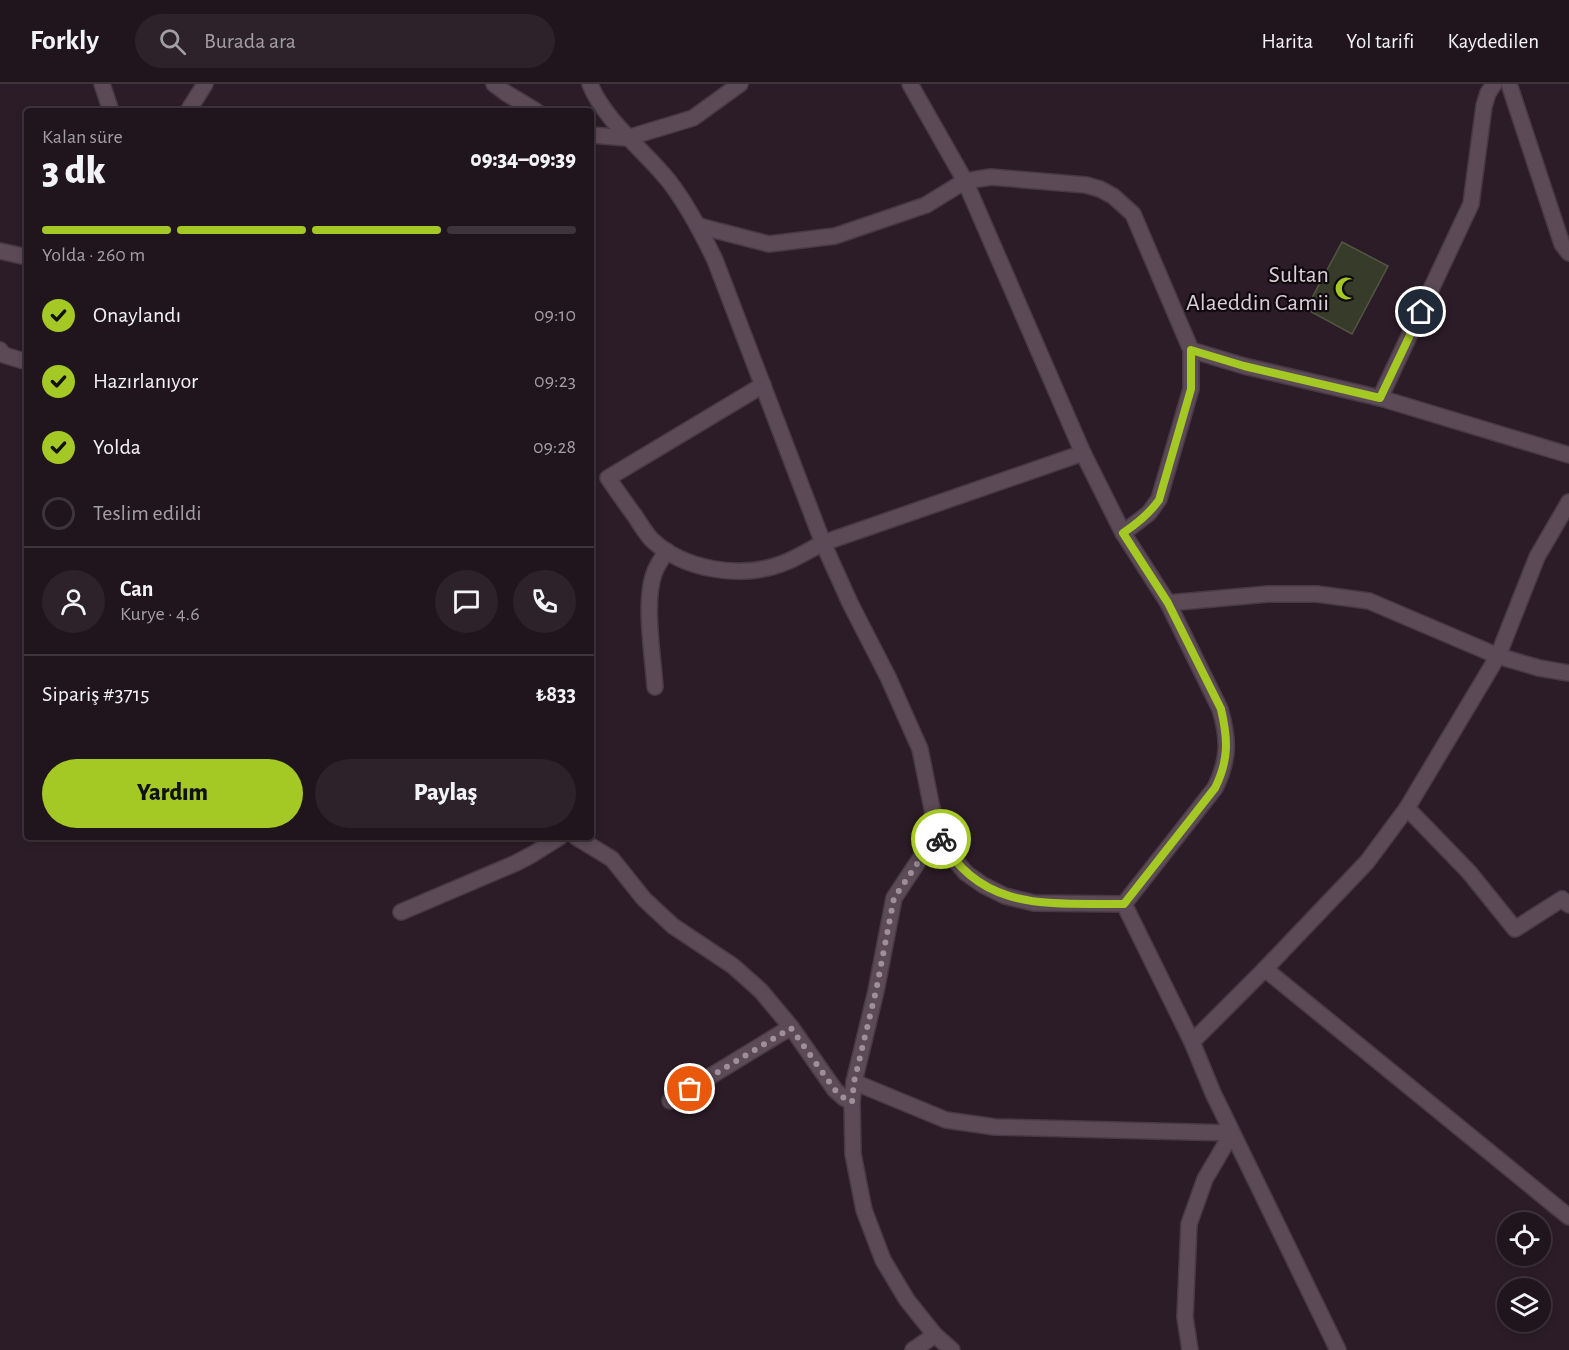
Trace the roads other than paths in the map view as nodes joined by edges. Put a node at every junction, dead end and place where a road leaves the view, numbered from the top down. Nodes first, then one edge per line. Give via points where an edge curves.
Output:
1 (102, 84) edge
2 (205, 84) edge
3 (494, 84) edge
4 (590, 84) edge
5 (740, 84) edge
6 (910, 84) edge
7 (1494, 84) edge
8 (1509, 84) edge
9 (110, 108) edge
10 (190, 108) edge
11 (531, 108) edge
12 (594, 135) edge
13 (627, 138) junction
14 (965, 181) junction
15 (699, 226) junction
16 (0, 251) edge
17 (1569, 253) edge
18 (24, 256) edge
19 (0, 350) edge
20 (1191, 350) junction
21 (24, 361) edge
22 (763, 385) junction
23 (1380, 398) junction
24 (1083, 453) junction
25 (1569, 455) edge
26 (1569, 502) edge
27 (1123, 533) junction
28 (823, 543) junction
29 (667, 552) junction
30 (1168, 603) junction
31 (1498, 656) junction
32 (1569, 673) edge
33 (656, 687) dead end
34 (1407, 808) junction
35 (938, 833) junction
36 (555, 840) edge
37 (581, 840) edge
38 (1124, 904) junction
39 (1569, 905) edge
40 (401, 912) dead end
41 (1265, 969) junction
42 (791, 1028) junction
43 (1192, 1042) junction
44 (854, 1082) junction
45 (670, 1101) dead end
46 (852, 1102) junction
47 (1232, 1133) junction
48 (1569, 1217) edge
49 (935, 1335) junction
50 (914, 1350) edge
51 (952, 1350) edge
52 (1190, 1350) edge
53 (1338, 1350) edge

1 - 9 street
2 - 10 street
3 - 11 street
4 - 13 street via 594,96
5 - 13 street via 693,118
6 - 14 street
7 - 23 street via 1484,106 1471,204
8 - 17 street via 1562,244
12 - 13 street
13 - 15 street via 668,181
14 - 15 street via 926,205 835,236 769,244
14 - 20 street via 991,177 1086,184 1113,196 1133,214
14 - 24 street
15 - 22 street
16 - 18 street
19 - 21 street
20 - 23 street
20 - 27 street via 1191,389 1159,500
22 - 28 street
22 - 29 street via 608,478 649,537
23 - 25 street
24 - 27 street
24 - 28 street
26 - 31 street via 1537,557
27 - 30 street
28 - 29 street via 783,564 740,572 696,565
28 - 35 street via 920,749
29 - 33 street via 650,587
30 - 31 street via 1268,594 1317,594 1369,601
30 - 38 street via 1221,709 1226,728 1225,761 1215,788
31 - 32 street
31 - 34 street
34 - 39 street via 1469,872 1515,929 1562,899
34 - 41 street via 1367,862
35 - 38 street via 966,873 1005,896 1034,903
35 - 44 street via 894,898
36 - 40 street via 516,863
37 - 42 street via 612,859 644,899 673,926 754,984
38 - 43 street
41 - 43 street
41 - 48 street
42 - 45 street
42 - 46 street via 835,1090
43 - 47 street
44 - 46 street
44 - 47 street via 946,1120 995,1127
46 - 49 street via 853,1154 864,1210 883,1260 907,1300
47 - 52 street via 1205,1179 1189,1224 1185,1317
47 - 53 street
49 - 50 street
49 - 51 street

